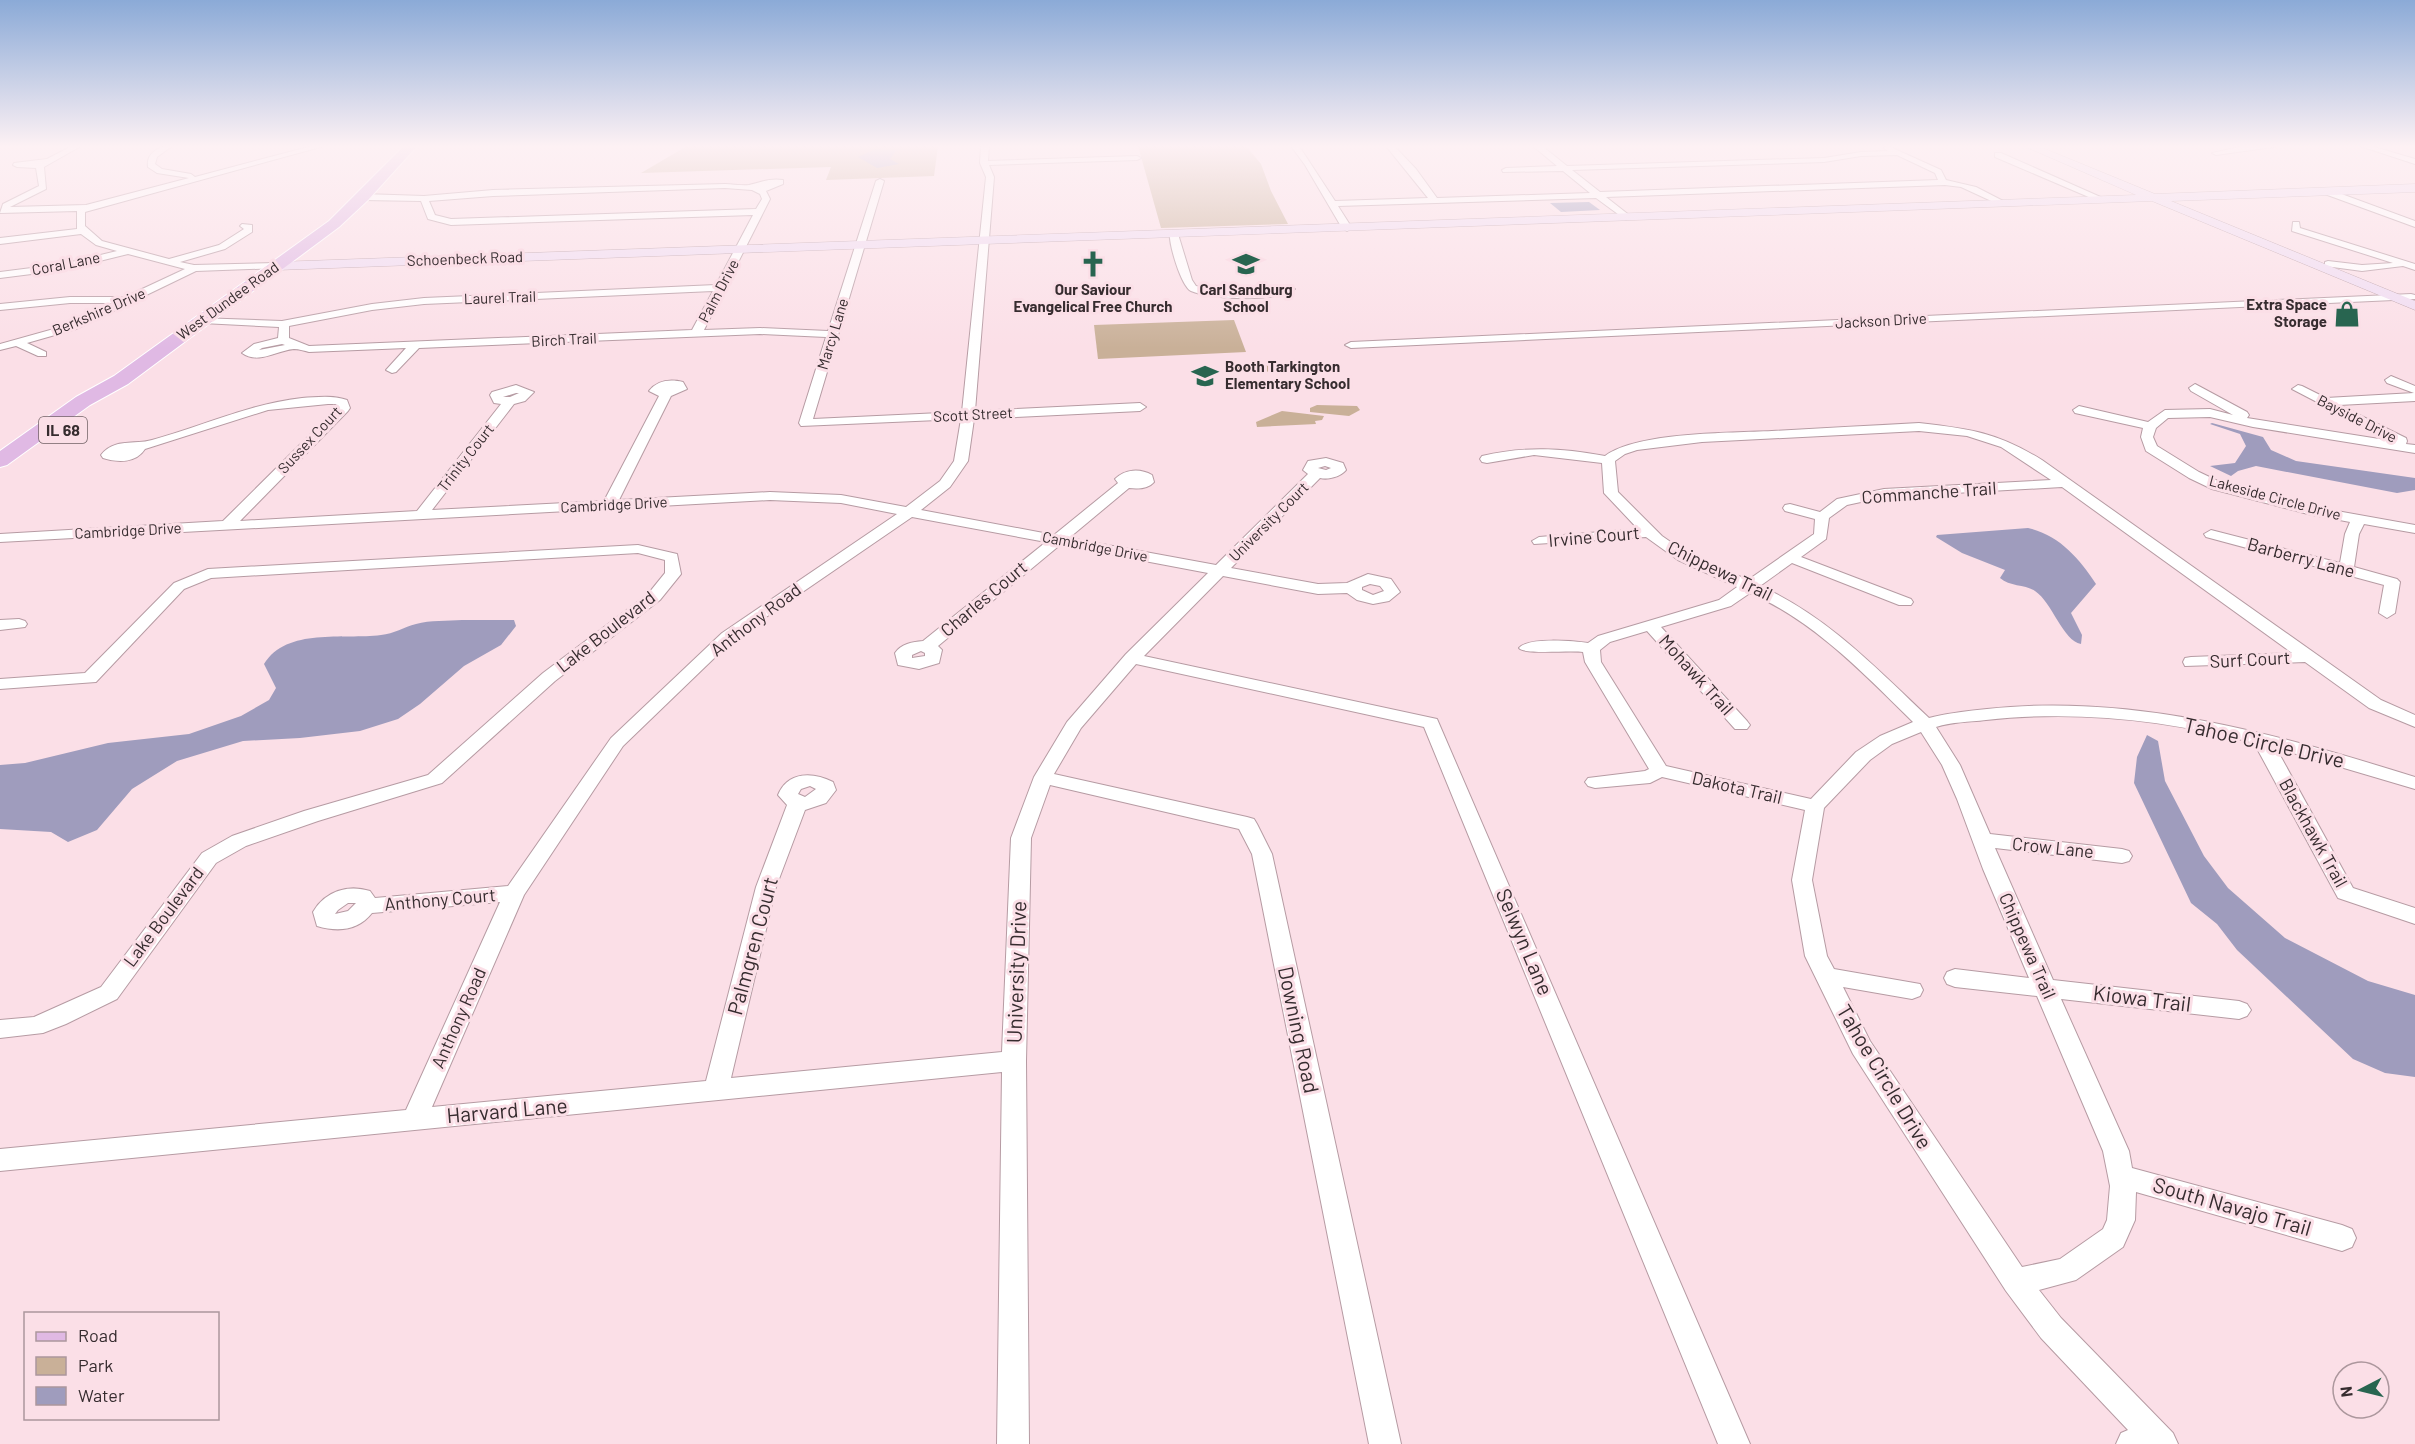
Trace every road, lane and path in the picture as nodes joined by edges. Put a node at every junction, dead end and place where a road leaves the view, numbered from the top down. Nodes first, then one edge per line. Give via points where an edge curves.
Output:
1 (81, 213) edge
2 (345, 213) edge
3 (430, 213) edge
4 (722, 213) edge
5 (758, 213) edge
6 (870, 213) edge
7 (987, 213) edge
8 (1337, 213) edge
9 (1622, 213) edge
10 (1723, 213) edge
11 (2199, 213) edge
12 (2200, 213) edge
13 (2386, 213) edge
14 (1626, 217) junction
15 (2296, 224) dead end
16 (2415, 224) edge
17 (245, 226) dead end
18 (1347, 228) junction
19 (82, 231) junction
20 (1173, 234) junction
21 (984, 240) junction
22 (0, 241) edge
23 (861, 244) junction
24 (741, 249) junction
25 (131, 250) junction
26 (169, 262) junction
27 (278, 266) junction
28 (2411, 266) edge
29 (194, 268) junction
30 (2355, 270) junction
31 (0, 275) edge
32 (720, 288) junction
33 (1290, 289) dead end
34 (131, 300) junction
35 (2410, 300) edge
36 (0, 307) edge
37 (202, 320) junction
38 (282, 324) junction
39 (696, 334) junction
40 (833, 334) junction
41 (283, 340) junction
42 (19, 343) junction
43 (1351, 345) dead end
44 (294, 346) junction
45 (415, 346) junction
46 (0, 347) edge
47 (42, 354) dead end
48 (392, 370) dead end
49 (121, 380) junction
50 (2391, 380) dead end
51 (2195, 388) dead end
52 (2298, 389) dead end
53 (2415, 390) edge
54 (666, 394) dead end
55 (2415, 397) edge
56 (510, 400) dead end
57 (2325, 402) junction
58 (1140, 407) dead end
59 (2079, 410) dead end
60 (968, 416) junction
61 (805, 423) joint
62 (2259, 424) junction
63 (2150, 426) junction
64 (140, 447) dead end
65 (2415, 449) edge
66 (1487, 459) dead end
67 (1608, 459) junction
68 (0, 461) edge
69 (1316, 474) dead end
70 (0, 476) edge
71 (2064, 483) junction
72 (1126, 484) dead end
73 (609, 505) junction
74 (1790, 508) dead end
75 (909, 512) junction
76 (421, 515) junction
77 (1822, 517) junction
78 (2359, 519) junction
79 (228, 525) junction
80 (2415, 529) edge
81 (1650, 532) junction
82 (2211, 534) dead end
83 (0, 538) edge
84 (1055, 540) junction
85 (1539, 541) dead end
86 (1791, 558) junction
87 (1221, 570) junction
88 (2346, 570) junction
89 (1750, 586) junction
90 (1353, 588) dead end
91 (1905, 602) dead end
92 (2387, 613) dead end
93 (20, 624) dead end
94 (0, 625) edge
95 (1651, 626) junction
96 (927, 646) dead end
97 (1527, 648) dead end
98 (1591, 648) junction
99 (2309, 657) junction
100 (1132, 658) junction
101 (2190, 662) dead end
102 (0, 684) edge
103 (2415, 722) edge
104 (1925, 724) junction
105 (1741, 725) dead end
106 (2262, 740) junction
107 (1659, 770) junction
108 (1043, 777) junction
109 (1595, 782) dead end
110 (2415, 783) edge
111 (798, 803) dead end
112 (1815, 806) junction
113 (1983, 840) junction
114 (2122, 855) dead end
115 (514, 893) junction
116 (366, 906) dead end
117 (2415, 916) edge
118 (1825, 976) junction
119 (1955, 978) dead end
120 (2045, 988) junction
121 (1912, 990) dead end
122 (2239, 1010) dead end
123 (0, 1029) edge
124 (1014, 1061) junction
125 (716, 1092) junction
126 (414, 1120) junction
127 (0, 1160) edge
128 (2121, 1176) junction
129 (2342, 1238) dead end
130 (2016, 1282) junction
131 (2149, 1441) edge
132 (1013, 1444) edge
133 (1385, 1444) edge
134 (1734, 1444) edge

1 - 19 street
2 - 27 main road, West Dundee Road / IL 68
3 - 4 street via 438,220 465,223
5 - 24 street, Palm Drive
6 - 23 street, Marcy Lane
7 - 21 street, Anthony Road
8 - 18 street
9 - 14 street
10 - 14 main road, Schoenbeck Road
11 - 35 main road
12 - 30 main road via 2328,264
13 - 16 street
14 - 18 main road, Schoenbeck Road
15 - 28 street via 2295,228
17 - 26 street via 249,227 245,234 221,246
18 - 20 main road, Schoenbeck Road
19 - 22 street
19 - 25 street via 99,243
20 - 21 main road, Schoenbeck Road
20 - 33 street via 1187,281 1193,288 1228,294
21 - 23 main road, Schoenbeck Road
21 - 60 street, Anthony Road
23 - 24 main road, Schoenbeck Road
23 - 40 street, Marcy Lane
24 - 27 main road, Schoenbeck Road
24 - 32 street, Palm Drive
25 - 26 street
25 - 31 street, Coral Lane via 63,267
26 - 29 street
27 - 29 street
27 - 37 main road, West Dundee Road / IL 68
28 - 30 street
29 - 34 street, Berkshire Drive
30 - 35 main road
32 - 38 street, Laurel Trail via 415,302
32 - 39 street, Palm Drive
34 - 36 street via 70,300
34 - 42 street, Berkshire Drive via 72,327
35 - 43 street, Jackson Drive
37 - 38 street
37 - 49 main road, West Dundee Road / IL 68
38 - 41 street
39 - 40 street, Birch Trail
39 - 45 street, Birch Trail
40 - 61 street, Marcy Lane
41 - 44 street, Birch Trail
41 - 44 street, Birch Trail via 258,346 248,353 264,354
42 - 46 street, Berkshire Drive
42 - 47 street
44 - 45 street, Birch Trail
45 - 48 street
49 - 68 main road, IL 68 via 83,401
49 - 70 main road, IL 68 via 105,399
50 - 53 street
51 - 62 street
52 - 57 street, Bayside Drive
54 - 73 street
55 - 57 street
56 - 76 street, Trinity Court
57 - 65 street, Bayside Drive
58 - 60 street, Scott Street
59 - 63 street
60 - 61 street, Scott Street
60 - 75 street, Anthony Road via 961,461 945,484
62 - 63 street via 2210,413 2185,412 2165,414
62 - 65 street
63 - 78 street, Lakeside Circle Drive via 2146,437 2151,448 2217,486
64 - 79 street, Sussex Court via 261,407 338,400 343,403 344,408
66 - 67 street via 1546,450
67 - 71 street via 1635,446 1702,438 1919,427 1968,432 2006,444
67 - 81 street, Chippewa Trail via 1611,493
69 - 87 street, University Court
71 - 77 street, Commanche Trail via 1884,493 1842,502
71 - 99 street
72 - 84 street, Charles Court
73 - 75 street, Cambridge Drive via 770,496 841,499
73 - 76 street, Cambridge Drive
74 - 77 street
75 - 84 street, Cambridge Drive
75 - 115 street, Anthony Road via 728,636 617,742
76 - 79 street, Cambridge Drive
77 - 86 street via 1821,536
78 - 80 street, Lakeside Circle Drive
78 - 88 street via 2352,534
79 - 83 street, Cambridge Drive
81 - 85 street, Irvine Court
81 - 89 street, Chippewa Trail via 1683,557
82 - 88 street, Barberry Lane
84 - 87 street, Cambridge Drive
84 - 96 street, Charles Court
86 - 89 street
86 - 91 street
87 - 90 street, Cambridge Drive via 1318,589
87 - 100 street, University Drive
88 - 92 street, Barberry Lane via 2392,582
89 - 95 street via 1725,603
89 - 104 street, Chippewa Trail via 1825,630
93 - 94 street
95 - 98 street via 1604,639
95 - 105 street, Mohawk Trail
97 - 98 street
98 - 107 street via 1593,662
99 - 101 street, Surf Court
99 - 103 street via 2375,704
100 - 108 street, University Drive via 1073,726
100 - 134 street, Selwyn Lane via 1431,723
102 - 123 street, Lake Boulevard via 90,678 178,586 208,574 638,549 672,557 673,574 654,597 549,677 435,779 239,841 209,858 109,993 35,1026
104 - 106 street, Tahoe Circle Drive via 2016,711 2093,711 2211,726
104 - 112 street, Tahoe Circle Drive via 1886,740 1863,756
104 - 113 street, Chippewa Trail via 1952,765
106 - 110 street, Tahoe Circle Drive
106 - 117 street, Blackhawk Trail via 2345,893
107 - 109 street via 1650,777
107 - 112 street, Dakota Trail
108 - 124 street, University Drive via 1021,838
108 - 133 street, Downing Road via 1247,824 1262,854
111 - 125 street, Palmgren Court via 766,887
112 - 118 street, Tahoe Circle Drive via 1802,880 1816,956
113 - 114 street, Crow Lane
113 - 120 street, Chippewa Trail
115 - 116 street, Anthony Court
115 - 126 street, Anthony Road
118 - 121 street
118 - 130 street, Tahoe Circle Drive via 1861,1047
119 - 120 street, Kiowa Trail
120 - 122 street, Kiowa Trail
120 - 128 street, Chippewa Trail via 2116,1150
124 - 125 street, Harvard Lane
124 - 132 street, University Drive
125 - 126 street, Harvard Lane
126 - 127 street, Harvard Lane
128 - 129 street, South Navajo Trail
128 - 130 street, Chippewa Trail via 2121,1220 2113,1238 2066,1270
130 - 131 street, Tahoe Circle Drive

